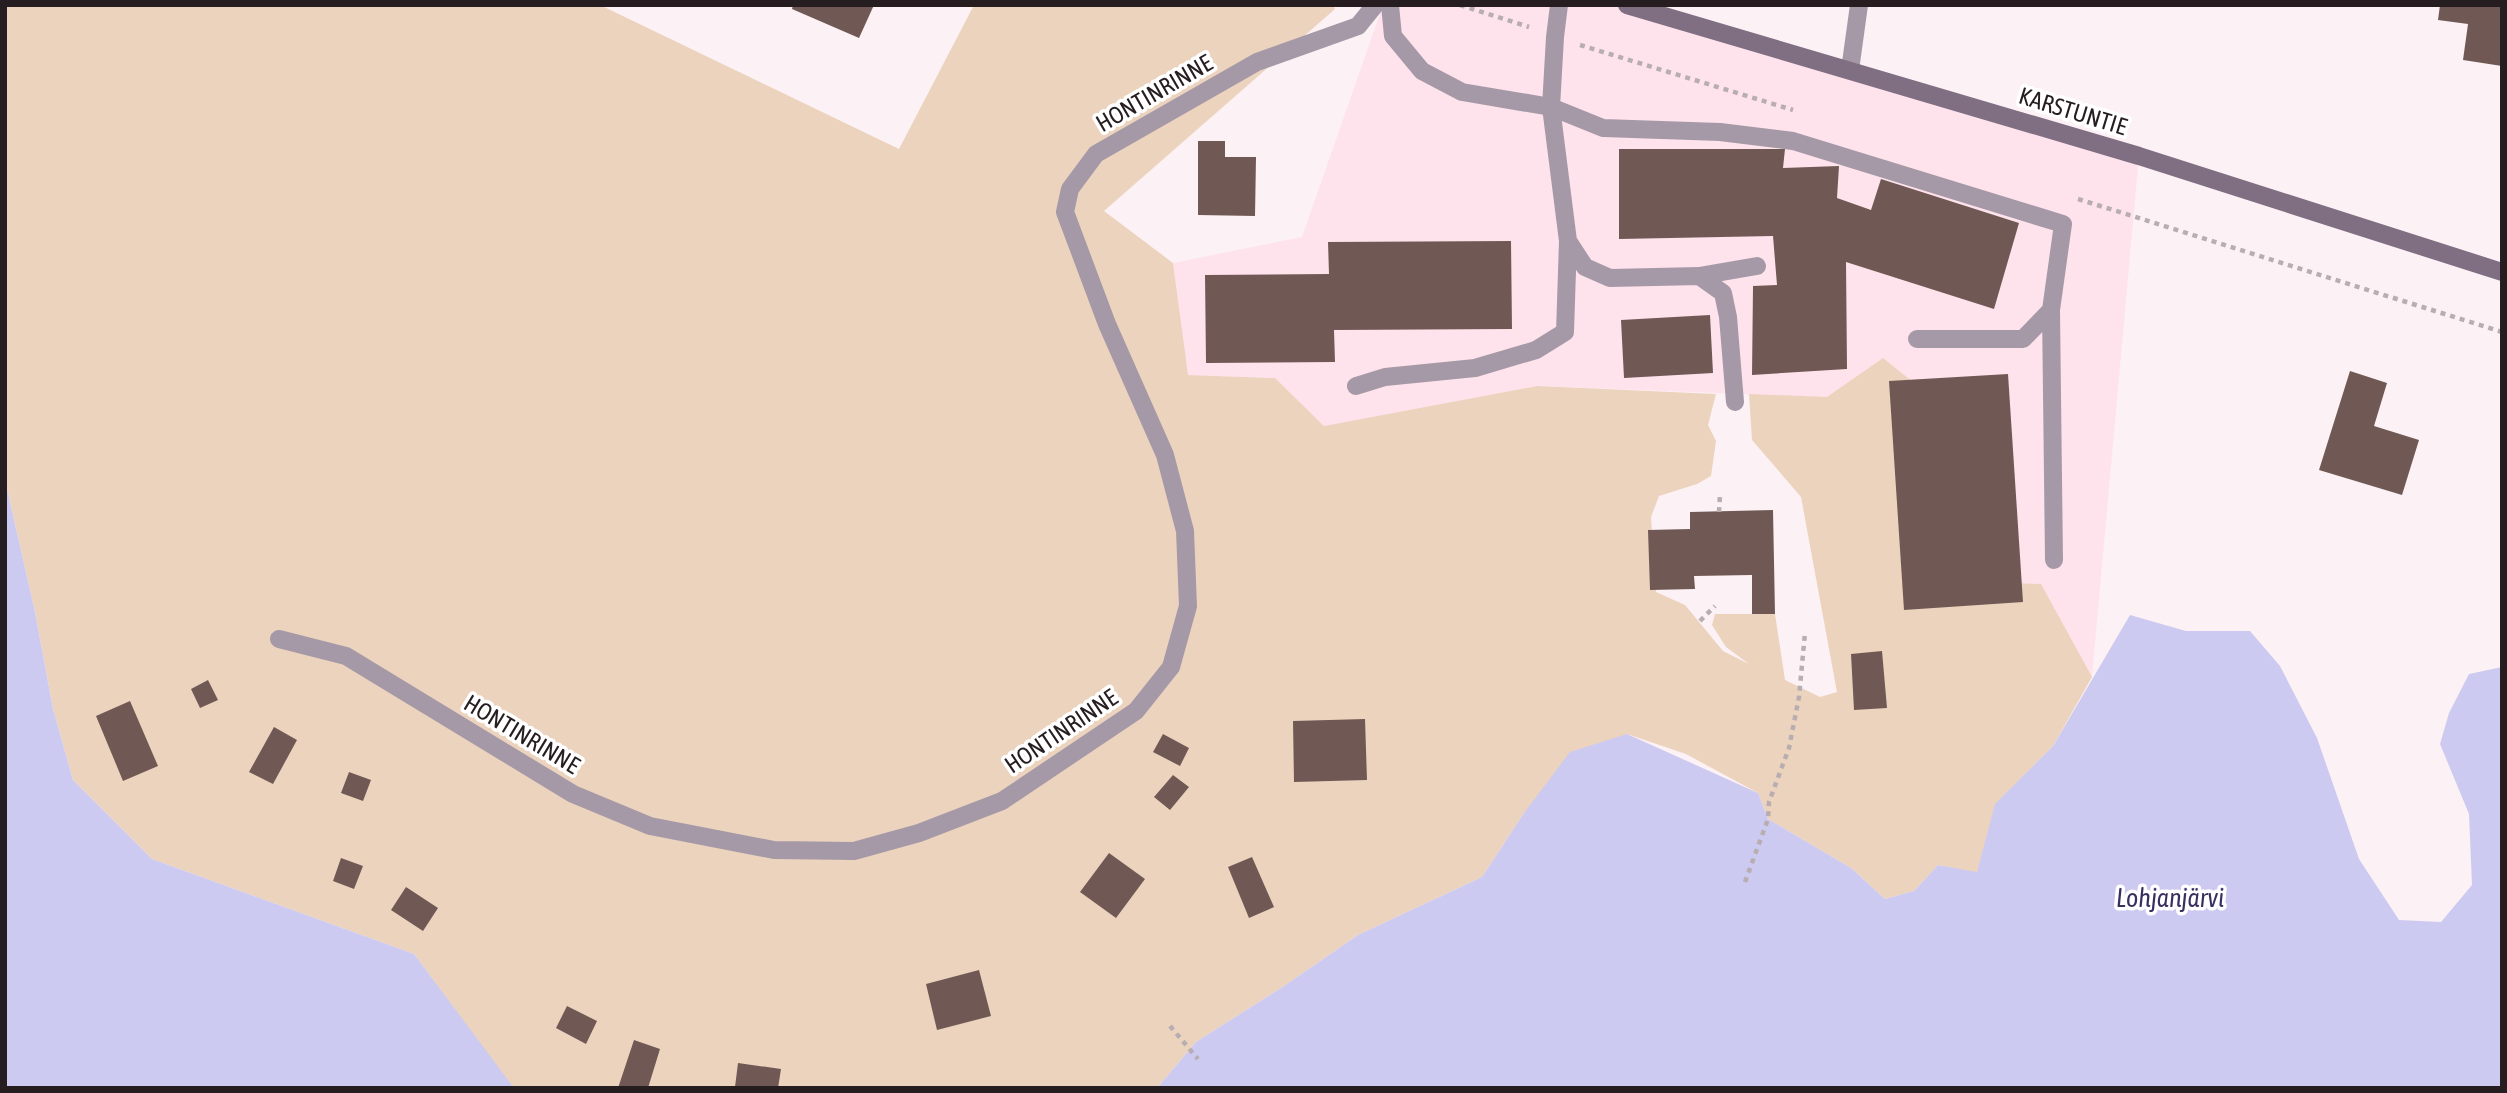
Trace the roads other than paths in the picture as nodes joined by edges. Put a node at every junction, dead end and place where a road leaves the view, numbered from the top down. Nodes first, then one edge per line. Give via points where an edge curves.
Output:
1 (1375, 5) edge
2 (1391, 5) edge
3 (1559, 5) edge
4 (1627, 5) edge
5 (1858, 5) edge
6 (1850, 70) junction
7 (1551, 107) junction
8 (1568, 241) junction
9 (1756, 267) dead end
10 (2502, 272) edge
11 (1699, 276) junction
12 (2051, 310) junction
13 (1917, 339) dead end
14 (1356, 386) dead end
15 (1735, 402) dead end
16 (2054, 560) dead end
17 (279, 639) dead end

1 - 17 street, HONTINRINNE via 1358,26 1257,62 1096,154 1070,189 1065,212 1107,324 1165,456 1185,531 1188,606 1171,667 1136,711 1002,801 854,851 774,850 650,826 573,794 346,656
2 - 7 street via 1393,36 1422,71 1462,92
3 - 7 street
4 - 6 street, KARSTUNTIE
5 - 6 street
6 - 10 street, KARSTUNTIE
7 - 8 street
7 - 12 street via 1603,128 1720,132 1793,141 2063,224
8 - 11 street via 1585,267 1610,278
8 - 14 street via 1565,332 1536,350 1475,368 1385,377
9 - 11 street
11 - 15 street via 1723,293
12 - 13 street via 2023,338
12 - 16 street

